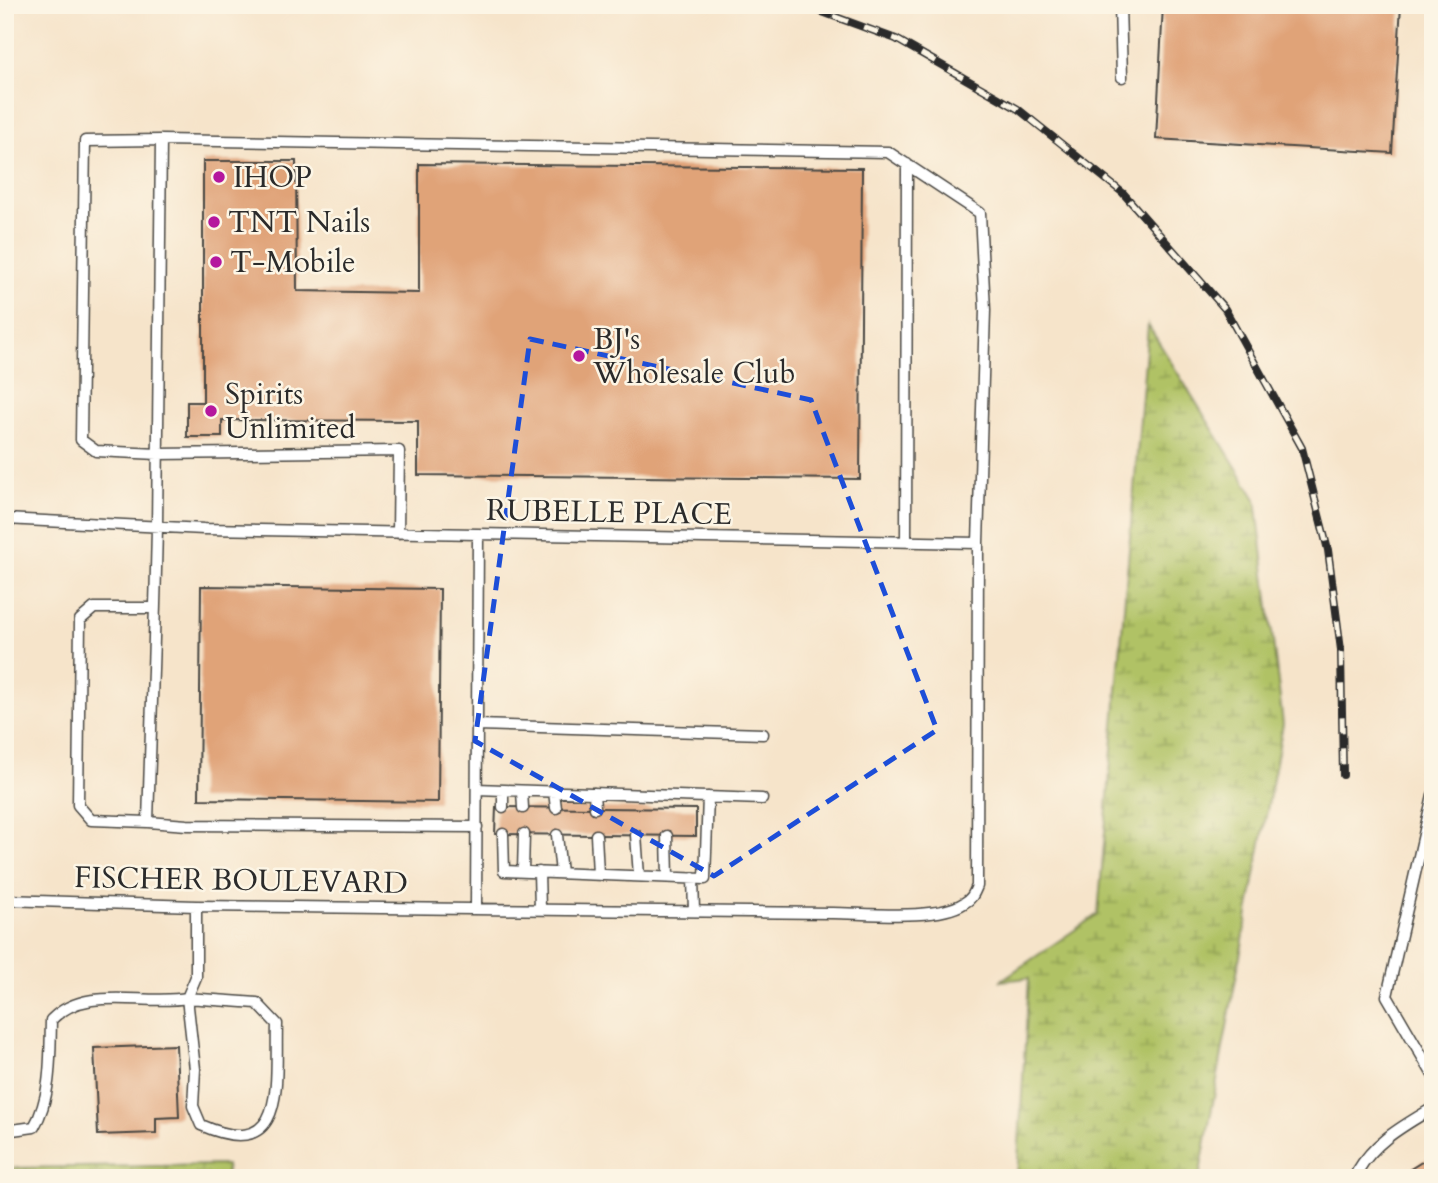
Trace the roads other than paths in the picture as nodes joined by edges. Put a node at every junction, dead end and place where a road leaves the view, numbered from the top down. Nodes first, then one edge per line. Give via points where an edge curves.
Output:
1 (1120, 5) edge
2 (1122, 77) dead end
3 (161, 139) junction
4 (907, 164) junction
5 (158, 454) junction
6 (5, 519) edge
7 (157, 527) junction
8 (398, 533) junction
9 (478, 535) junction
10 (906, 542) junction
11 (978, 543) junction
12 (155, 608) junction
13 (478, 725) junction
14 (763, 734) dead end
15 (477, 789) junction
16 (503, 790) junction
17 (522, 791) junction
18 (555, 792) junction
19 (594, 793) junction
20 (636, 795) junction
21 (1433, 795) edge
22 (666, 796) junction
23 (708, 797) junction
24 (762, 799) dead end
25 (503, 807) dead end
26 (523, 808) dead end
27 (556, 808) dead end
28 (595, 808) dead end
29 (635, 809) dead end
30 (667, 809) dead end
31 (148, 822) junction
32 (477, 827) junction
33 (503, 834) dead end
34 (524, 834) dead end
35 (557, 835) dead end
36 (596, 835) dead end
37 (636, 835) dead end
38 (667, 836) dead end
39 (523, 872) junction
40 (539, 872) junction
41 (561, 873) junction
42 (598, 874) junction
43 (639, 876) junction
44 (668, 877) junction
45 (693, 878) junction
46 (5, 900) edge
47 (196, 906) junction
48 (476, 908) junction
49 (540, 909) junction
50 (694, 911) junction
51 (187, 998) junction
52 (1433, 1074) edge
53 (1433, 1108) edge
54 (5, 1131) edge
55 (1358, 1178) edge

1 - 2 lane
3 - 4 lane via 888,152
3 - 5 lane
3 - 5 lane via 85,141 81,426 81,440 96,451
4 - 10 lane
4 - 11 lane via 980,213 985,310
5 - 7 lane
5 - 8 lane via 399,451
6 - 7 lane, RUBELLE PLACE
7 - 8 lane, RUBELLE PLACE
7 - 12 lane
8 - 9 lane, RUBELLE PLACE
9 - 10 lane, RUBELLE PLACE
9 - 13 lane
10 - 11 lane, RUBELLE PLACE
11 - 50 lane, FISCHER BOULEVARD via 977,886 972,897 963,904 926,912
12 - 31 lane
12 - 31 lane via 93,608 80,621 78,805 91,820
13 - 14 lane
13 - 15 lane
15 - 16 lane
15 - 32 lane
16 - 17 lane
16 - 25 lane
17 - 18 lane
17 - 26 lane
18 - 19 lane
18 - 27 lane
19 - 20 lane
19 - 28 lane
20 - 22 lane
20 - 29 lane
21 - 52 lane via 1387,996
22 - 23 lane
22 - 30 lane
23 - 24 lane
23 - 45 lane via 705,878
31 - 32 lane
32 - 48 lane
33 - 39 lane via 504,871
34 - 39 lane
35 - 41 lane
36 - 42 lane
37 - 43 lane
38 - 44 lane
39 - 40 lane
40 - 41 lane
40 - 49 lane
41 - 42 lane
42 - 43 lane
43 - 44 lane
44 - 45 lane
45 - 50 lane
46 - 47 lane, FISCHER BOULEVARD
47 - 48 lane, FISCHER BOULEVARD
47 - 51 lane via 196,977
48 - 49 lane, FISCHER BOULEVARD
49 - 50 lane, FISCHER BOULEVARD
51 - 51 lane via 194,1059 193,1106 201,1125 224,1136 251,1134 268,1123 275,1102 277,1024 257,1003
51 - 54 lane via 90,999 62,1008 51,1020 42,1113 34,1127
53 - 55 lane via 1385,1137 1367,1155

